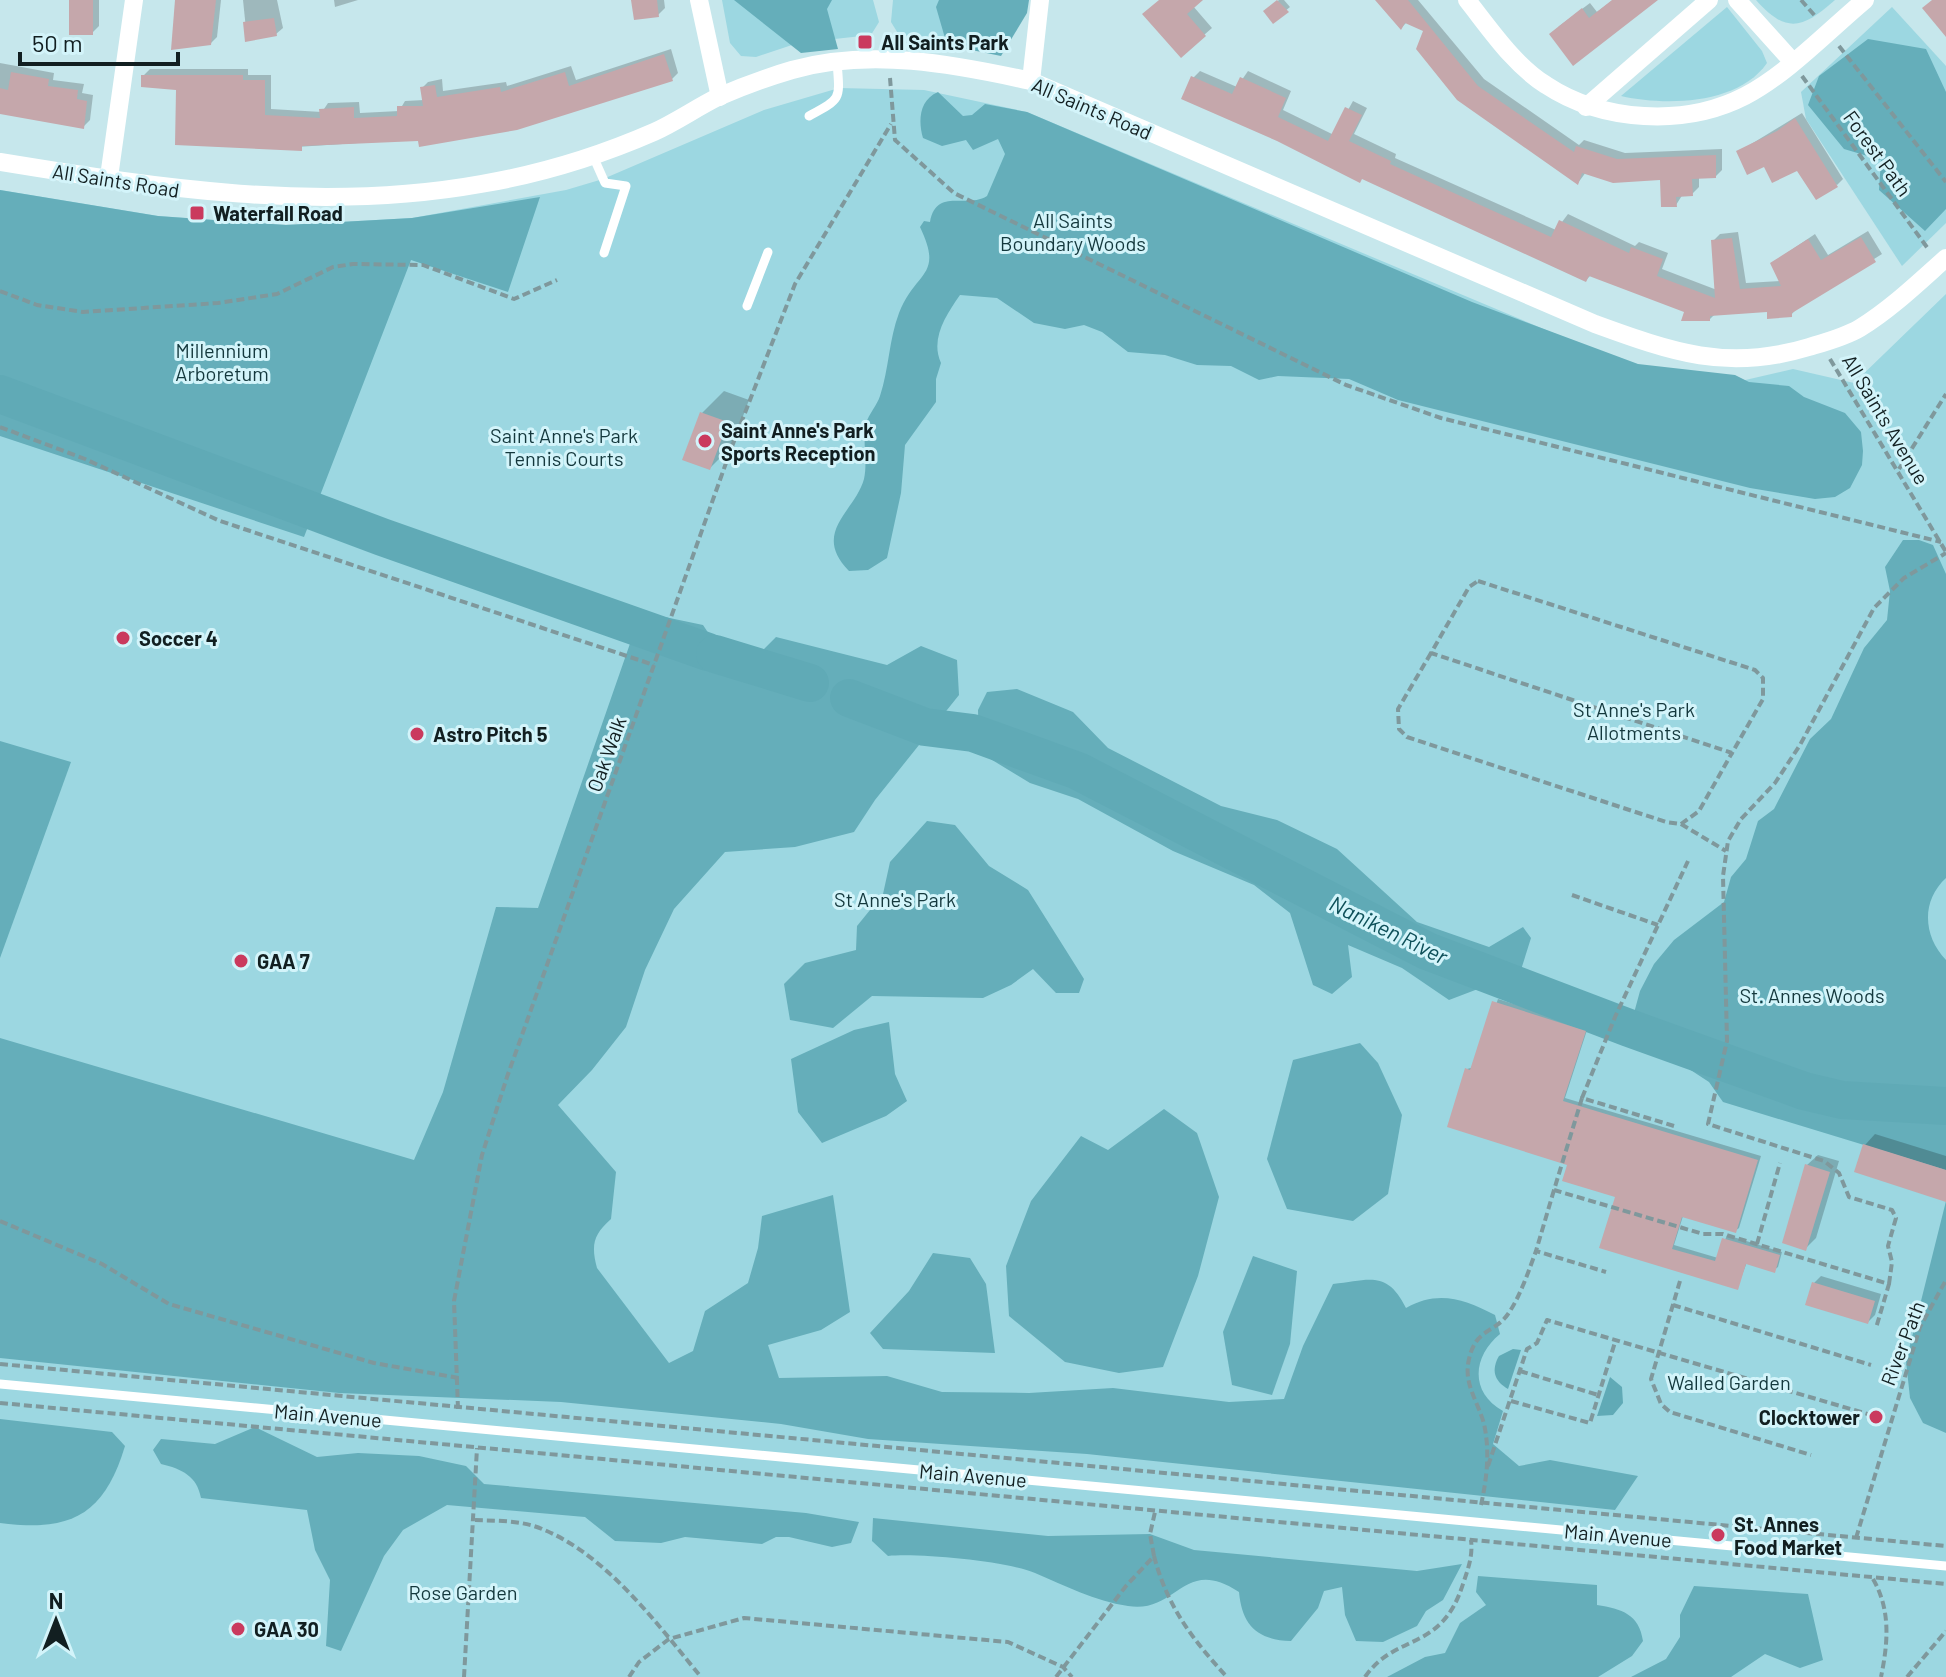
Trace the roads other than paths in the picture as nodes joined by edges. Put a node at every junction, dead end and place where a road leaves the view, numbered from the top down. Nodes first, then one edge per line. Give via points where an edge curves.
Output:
1 (134, 0) edge
2 (699, 0) edge
3 (1040, 0) edge
4 (1467, 0) edge
5 (1709, 0) edge
6 (1737, 0) edge
7 (1865, 0) edge
8 (1792, 61) junction
9 (837, 62) junction
10 (1031, 81) junction
11 (720, 97) junction
12 (1586, 107) junction
13 (809, 116) dead end
14 (593, 156) junction
15 (0, 162) edge
16 (109, 177) junction
17 (768, 252) dead end
18 (604, 253) dead end
19 (1943, 261) edge
20 (747, 306) dead end
21 (0, 1384) edge
22 (1946, 1566) edge

1 - 16 street
2 - 11 street
3 - 10 street
4 - 12 street via 1509,53 1544,85
5 - 12 street
6 - 8 street
7 - 8 street
8 - 12 street via 1746,96 1703,112 1642,117
9 - 10 street, All Saints Road via 933,63
9 - 11 street, All Saints Road via 793,70
9 - 13 lane via 837,101
10 - 19 street, All Saints Road via 1595,324 1704,358 1781,356 1825,342 1859,328
11 - 14 street, All Saints Road
14 - 16 street, All Saints Road via 429,192 242,195
14 - 18 lane via 605,183 626,186
15 - 16 street, All Saints Road
17 - 20 lane
21 - 22 lane, Main Avenue

